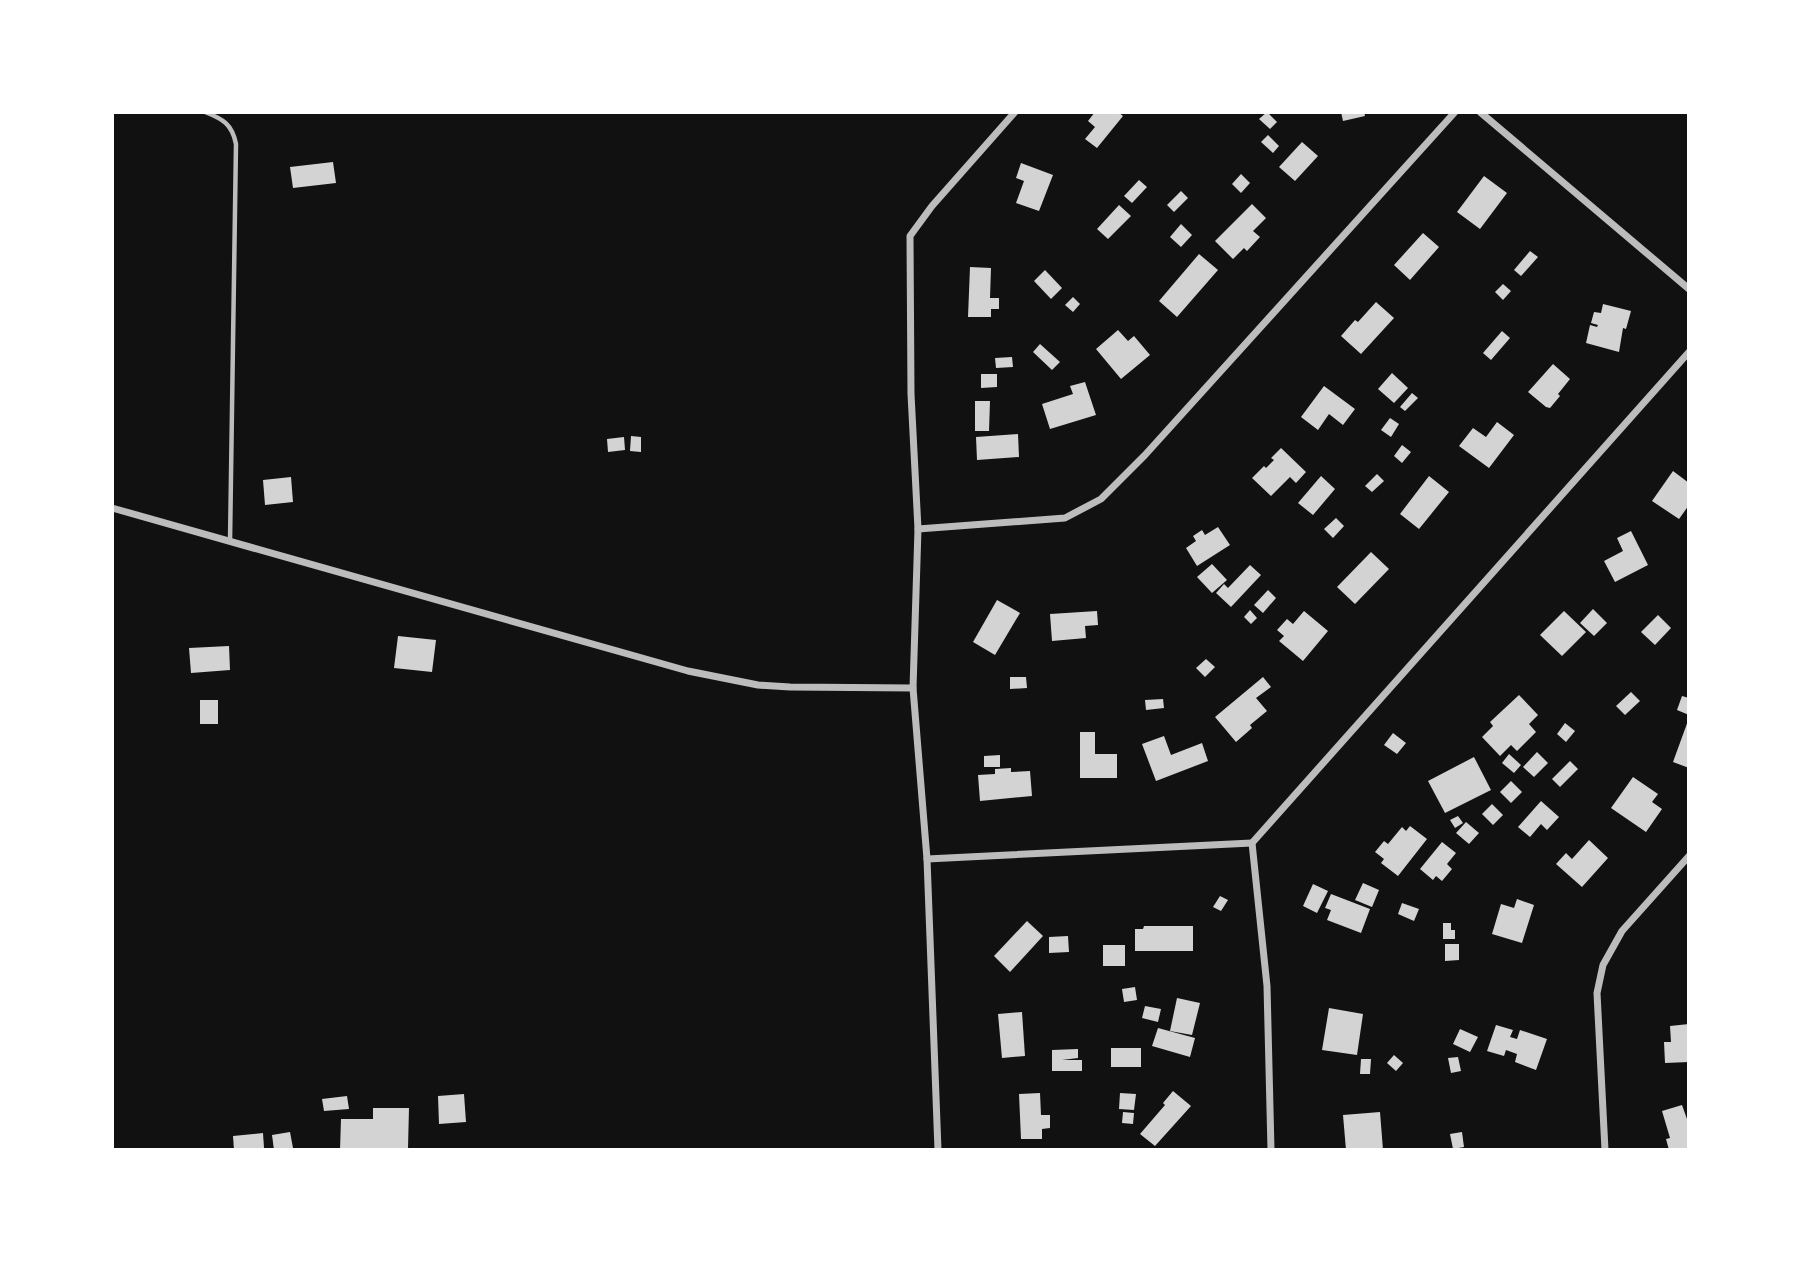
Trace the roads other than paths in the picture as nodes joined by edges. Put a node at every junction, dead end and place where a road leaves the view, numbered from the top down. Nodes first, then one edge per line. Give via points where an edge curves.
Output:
1 (205, 112) edge
2 (1015, 112) edge
3 (1455, 112) edge
4 (1480, 112) edge
5 (1689, 289) edge
6 (1689, 352) edge
7 (112, 508) edge
8 (918, 529) junction
9 (230, 542) junction
10 (913, 688) junction
11 (1252, 843) junction
12 (1689, 856) edge
13 (928, 859) junction
14 (938, 1150) edge
15 (1271, 1150) edge
16 (1605, 1150) edge

1 - 9 lane via 226,121 236,144
2 - 8 street via 910,236
3 - 8 street via 1101,499 1065,518
4 - 5 street
6 - 11 street
7 - 9 street
8 - 10 street
9 - 10 street via 688,671 758,685
10 - 13 street
11 - 13 street
11 - 15 street via 1267,986
12 - 16 street via 1622,931 1603,965 1597,993
13 - 14 street

